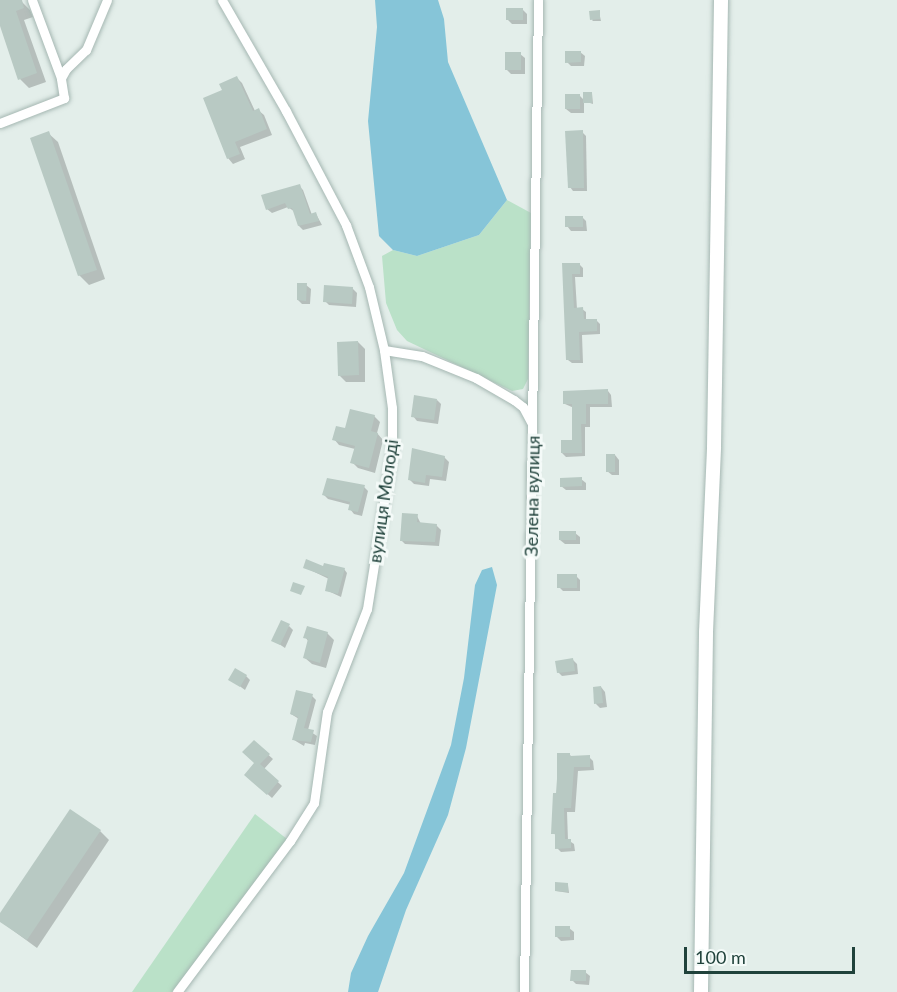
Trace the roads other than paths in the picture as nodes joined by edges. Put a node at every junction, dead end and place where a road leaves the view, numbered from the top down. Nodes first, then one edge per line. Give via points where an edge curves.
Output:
1 (32, 0) edge
2 (107, 0) edge
3 (222, 0) edge
4 (538, 0) edge
5 (721, 0) edge
6 (61, 78) junction
7 (0, 123) edge
8 (384, 350) junction
9 (532, 424) junction
10 (177, 992) edge
11 (524, 992) edge
12 (701, 992) edge

1 - 6 street
2 - 6 street via 86,50
3 - 8 street, вулиця Молоді via 346,225 369,287
4 - 9 street, Зелена вулиця
5 - 12 street
6 - 7 street via 63,98
8 - 9 street via 422,356 476,378 523,407
8 - 10 street, вулиця Молоді via 392,408 386,503 367,609 327,712 318,792 308,815
9 - 11 street, Зелена вулиця

